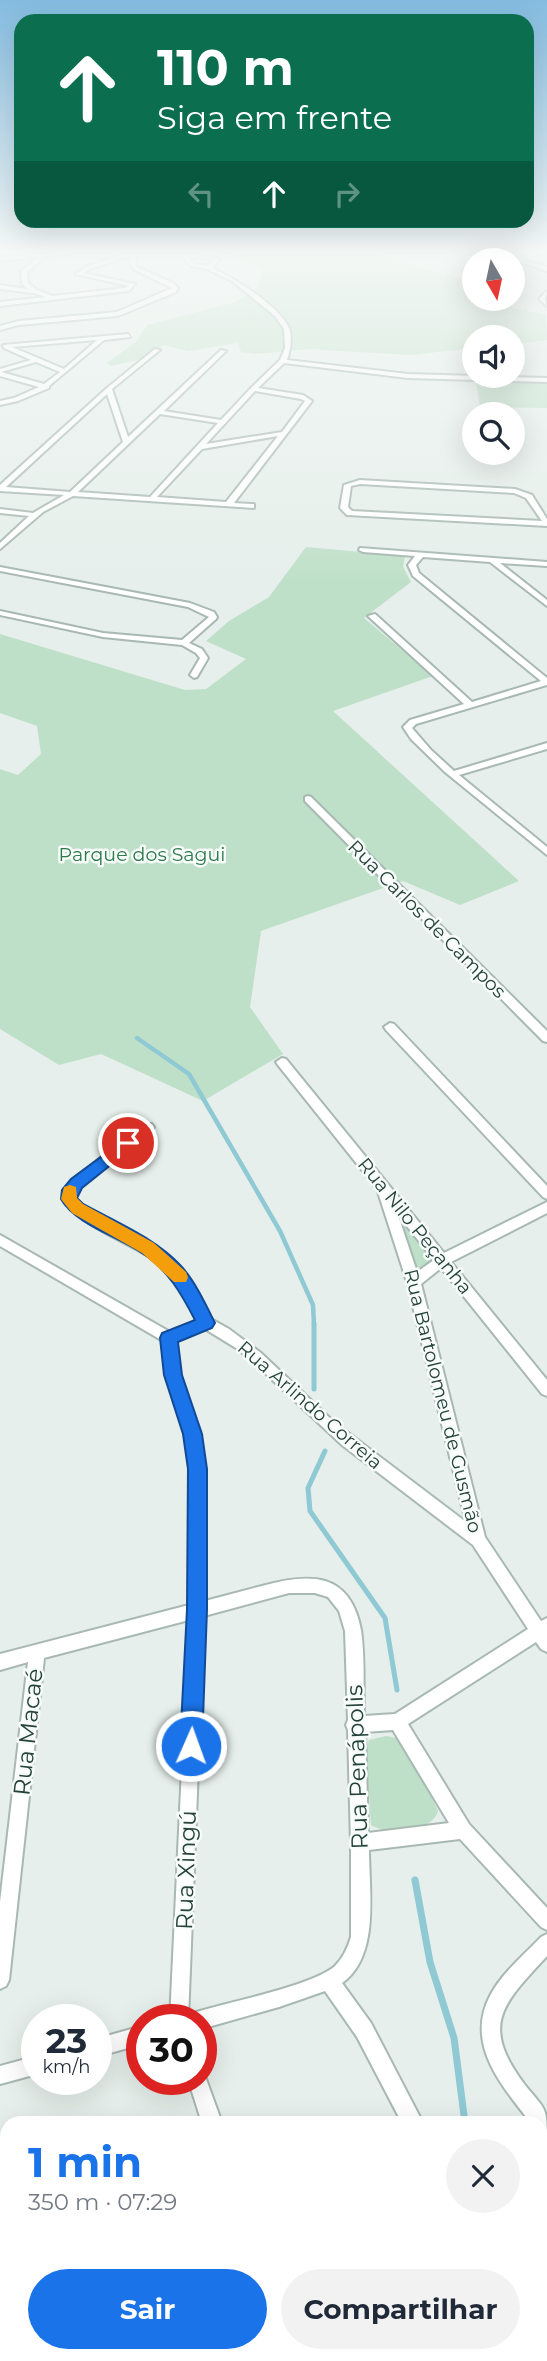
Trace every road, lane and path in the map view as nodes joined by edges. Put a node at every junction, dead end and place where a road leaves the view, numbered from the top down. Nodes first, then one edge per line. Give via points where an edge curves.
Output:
1 (27, 363) edge
2 (44, 363) edge
3 (73, 363) edge
4 (141, 363) edge
5 (210, 363) edge
6 (281, 363) edge
7 (301, 363) edge
8 (63, 371) junction
9 (0, 373) edge
10 (547, 380) edge
11 (47, 387) junction
12 (109, 389) junction
13 (253, 389) junction
14 (0, 402) edge
15 (158, 412) junction
16 (224, 422) junction
17 (285, 433) junction
18 (126, 441) junction
19 (202, 447) junction
20 (0, 489) edge
21 (45, 492) junction
22 (72, 494) junction
23 (152, 499) junction
24 (228, 505) junction
25 (251, 506) dead end
26 (0, 511) edge
27 (37, 512) junction
28 (547, 524) edge
29 (0, 547) edge
30 (363, 550) dead end
31 (420, 555) junction
32 (491, 559) junction
33 (547, 564) edge
34 (0, 569) edge
35 (547, 604) edge
36 (0, 613) edge
37 (372, 616) dead end
38 (184, 643) junction
39 (194, 675) dead end
40 (547, 682) edge
41 (470, 705) junction
42 (407, 727) joint
43 (547, 746) edge
44 (535, 749) junction
45 (547, 760) edge
46 (453, 774) junction
47 (308, 799) dead end
48 (547, 852) edge
49 (390, 1027) dead end
50 (547, 1038) edge
51 (282, 1062) dead end
52 (148, 1127) dead end
53 (382, 1184) junction
54 (547, 1194) edge
55 (547, 1207) edge
56 (0, 1240) edge
57 (443, 1260) junction
58 (414, 1282) junction
59 (206, 1323) junction
60 (169, 1338) junction
61 (547, 1390) edge
62 (478, 1540) junction
63 (342, 1598) joint
64 (197, 1609) junction
65 (544, 1634) edge
66 (37, 1652) junction
67 (0, 1662) edge
68 (397, 1722) junction
69 (354, 1725) junction
70 (463, 1830) junction
71 (360, 1843) junction
72 (547, 1921) edge
73 (360, 1937) joint
74 (547, 1943) edge
75 (0, 1980) edge
76 (329, 1981) junction
77 (180, 2004) edge
78 (217, 2015) edge
79 (21, 2069) edge
80 (0, 2075) edge
81 (202, 2095) edge
82 (210, 2116) edge
83 (409, 2116) edge
84 (539, 2116) edge

1 - 9 street
2 - 8 street
3 - 8 street
4 - 12 street
5 - 15 street
6 - 13 street
7 - 10 street via 408,376
8 - 11 street
9 - 11 street
11 - 14 street
12 - 18 street
12 - 20 street
13 - 16 street
13 - 17 street via 309,401
15 - 16 street
15 - 18 street
16 - 19 street
17 - 19 street
17 - 24 street
18 - 22 street
19 - 23 street
20 - 21 street
21 - 22 street
21 - 27 street
22 - 23 street
22 - 27 street
23 - 24 street
24 - 25 street
26 - 27 street
27 - 29 street
28 - 28 street via 350,513 344,508 345,495 348,485 360,482 515,491 529,497
30 - 31 street
31 - 32 street
31 - 40 street via 412,565 416,574
32 - 33 street
32 - 35 street
34 - 38 street via 209,612 213,617
36 - 38 street via 103,635
37 - 41 street
38 - 39 street via 203,654 204,662
40 - 41 street
41 - 42 street
42 - 46 street
43 - 44 street
44 - 45 street
44 - 46 street
46 - 48 street
47 - 50 street, Rua Carlos de Campos
49 - 54 street
51 - 53 street, Rua Nilo Peçanha
52 - 59 street via 70,1190 69,1199 78,1209 163,1259 177,1273
53 - 57 street, Rua Nilo Peçanha
53 - 58 street, Rua Bartolomeu de Gusmão
55 - 57 street
56 - 60 street
57 - 58 street
57 - 61 street, Rua Nilo Peçanha
58 - 62 street, Rua Bartolomeu de Gusmão
59 - 60 street
59 - 62 street, Rua Arlindo Correia via 226,1333 284,1380 328,1425
60 - 64 street, Rua Xingú via 173,1375 192,1434 197,1469
62 - 65 street, Rua Bartolomeu de Gusmão
63 - 64 street via 326,1587 307,1584
63 - 69 street, Rua Penápolis via 353,1631
64 - 66 street
64 - 77 street, Rua Xingú
65 - 68 street
66 - 67 street
66 - 75 street, Rua Macaé
68 - 69 street
68 - 70 street
69 - 71 street, Rua Penápolis
70 - 71 street
70 - 72 street
71 - 73 street, Rua Penápolis
73 - 76 street via 354,1955
74 - 84 street via 497,2001 490,2020 490,2039 497,2057
76 - 78 street
76 - 83 street via 364,2030
79 - 80 street
81 - 82 street

